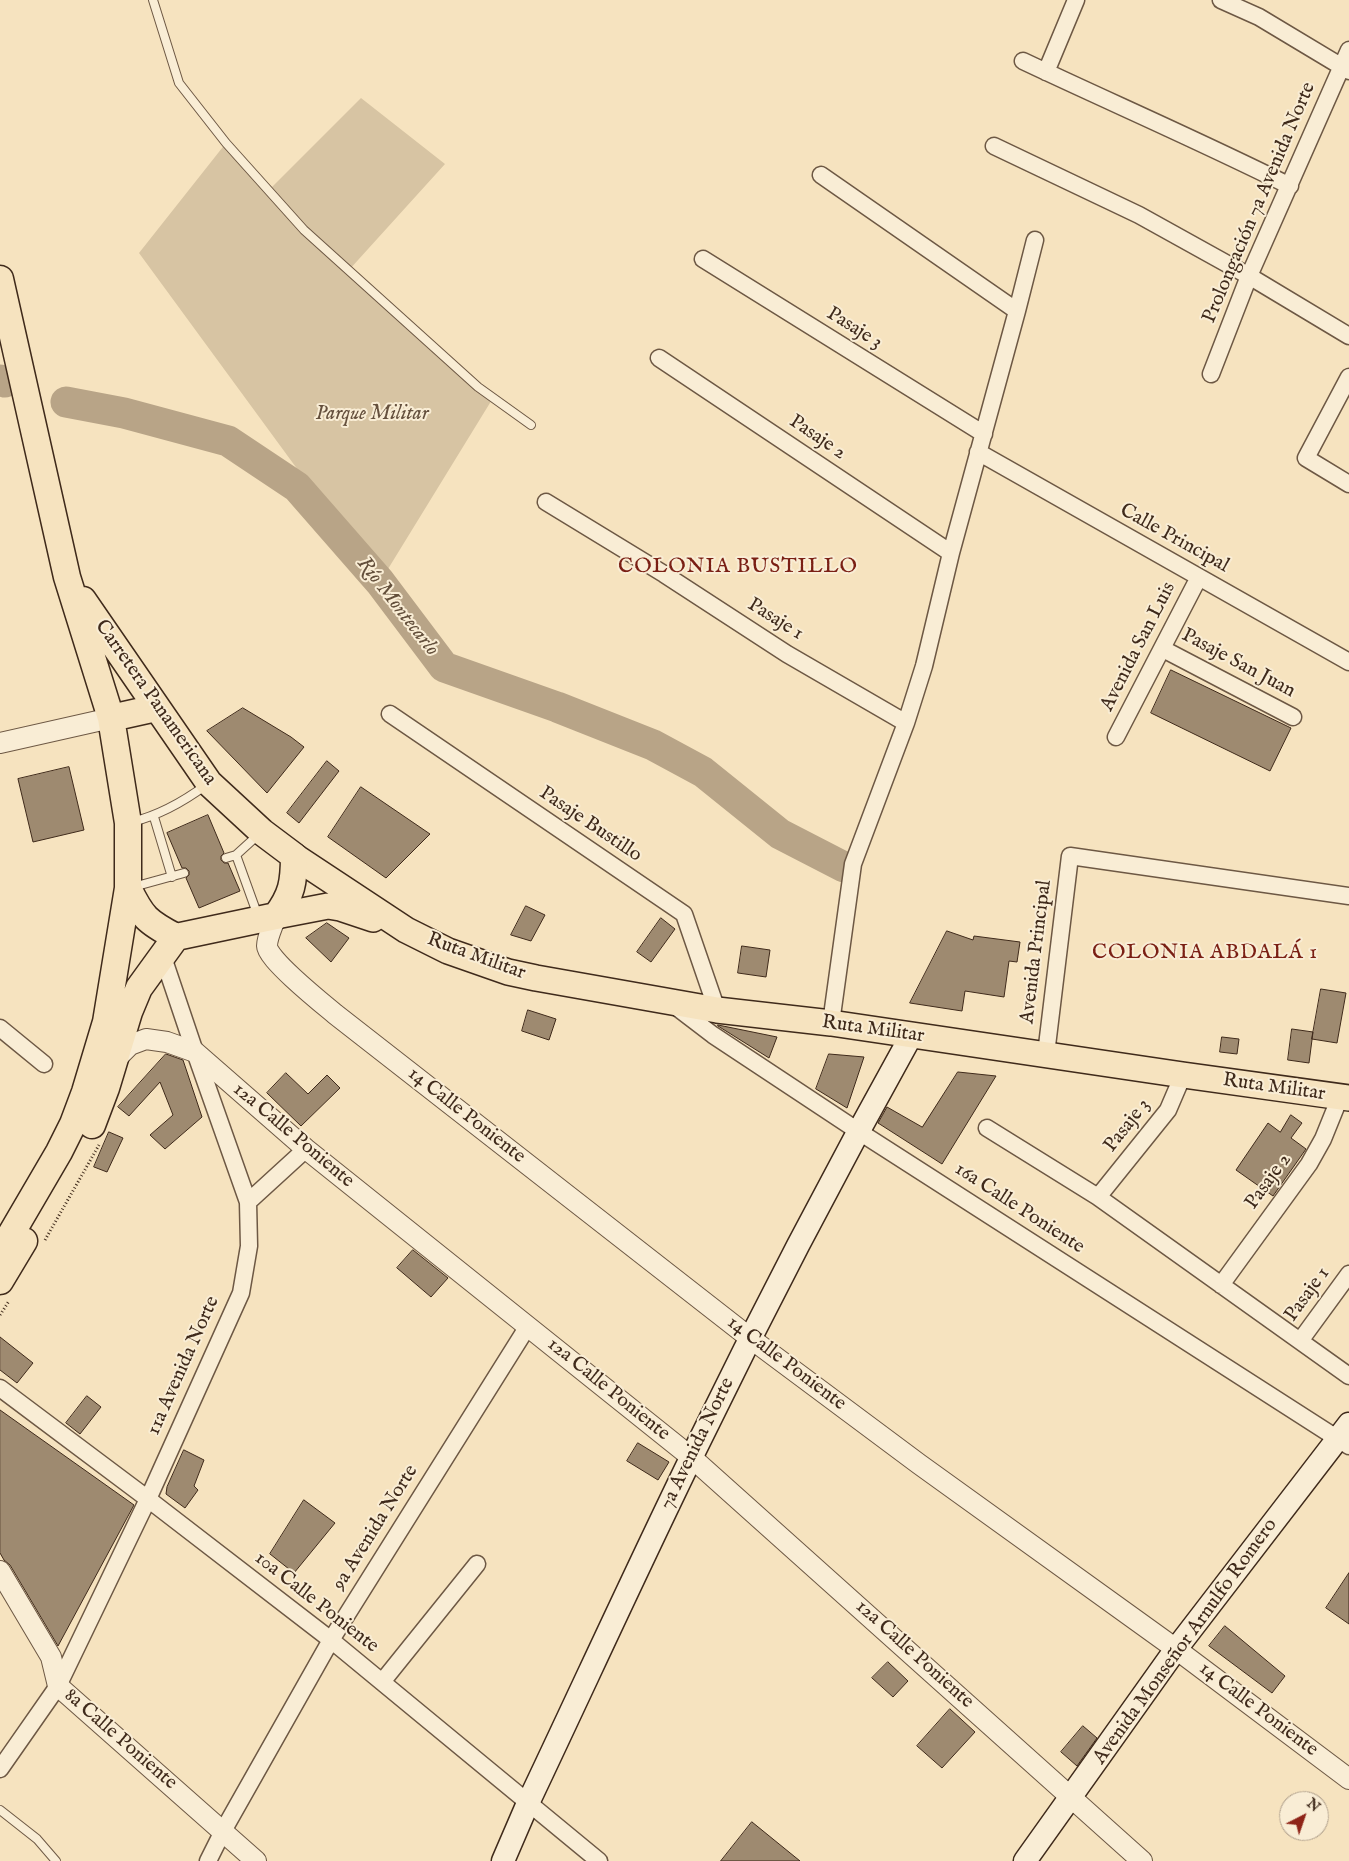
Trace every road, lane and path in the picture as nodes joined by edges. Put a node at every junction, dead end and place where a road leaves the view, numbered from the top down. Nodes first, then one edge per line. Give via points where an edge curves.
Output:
1 (153, 0) edge
2 (1076, 0) edge
3 (1221, 0) edge
4 (1349, 50) edge
5 (1023, 61) dead end
6 (1345, 69) edge
7 (1046, 72) junction
8 (994, 146) dead end
9 (821, 175) dead end
10 (1290, 186) junction
11 (1035, 240) dead end
12 (703, 259) dead end
13 (1249, 276) junction
14 (0, 279) edge
15 (1017, 311) junction
16 (1349, 336) edge
17 (659, 358) dead end
18 (1212, 374) dead end
19 (1349, 377) edge
20 (531, 425) dead end
21 (984, 434) junction
22 (978, 452) junction
23 (1349, 484) edge
24 (546, 502) dead end
25 (951, 553) junction
26 (68, 577) junction
27 (1199, 577) junction
28 (1163, 649) junction
29 (1349, 662) edge
30 (156, 708) junction
31 (390, 714) dead end
32 (1293, 717) dead end
33 (111, 718) junction
34 (906, 723) junction
35 (1116, 737) dead end
36 (0, 743) edge
37 (209, 783) junction
38 (154, 817) junction
39 (128, 824) junction
40 (262, 832) junction
41 (236, 855) junction
42 (294, 856) junction
43 (226, 858) dead end
44 (184, 873) dead end
45 (172, 877) junction
46 (128, 888) junction
47 (1349, 896) edge
48 (267, 918) junction
49 (406, 930) junction
50 (169, 945) junction
51 (669, 1002) junction
52 (717, 1010) junction
53 (831, 1023) junction
54 (0, 1028) edge
55 (911, 1036) junction
56 (195, 1052) junction
57 (1046, 1054) junction
58 (115, 1060) junction
59 (44, 1064) dead end
60 (1183, 1075) junction
61 (1345, 1097) edge
62 (987, 1128) dead end
63 (858, 1131) junction
64 (103, 1140) dead end
65 (306, 1149) junction
66 (1098, 1197) junction
67 (248, 1202) junction
68 (44, 1242) dead end
69 (0, 1253) edge
70 (1349, 1274) edge
71 (1221, 1284) junction
72 (5, 1290) edge
73 (0, 1315) edge
74 (528, 1326) junction
75 (750, 1338) junction
76 (1300, 1341) junction
77 (1349, 1376) edge
78 (0, 1388) edge
79 (1346, 1436) edge
80 (691, 1457) junction
81 (148, 1498) junction
82 (476, 1564) dead end
83 (0, 1571) edge
84 (331, 1640) junction
85 (1176, 1649) junction
86 (382, 1682) junction
87 (58, 1686) junction
88 (0, 1769) edge
89 (1349, 1779) edge
90 (1072, 1798) junction
91 (528, 1803) junction
92 (0, 1810) edge
93 (223, 1831) junction
94 (56, 1861) edge
95 (208, 1861) edge
96 (256, 1861) edge
97 (503, 1861) edge
98 (599, 1861) edge
99 (1025, 1861) edge
100 (1142, 1861) edge

1 - 20 lane via 179,84 226,143 304,230 478,387
2 - 7 street
3 - 6 street via 1259,17
4 - 6 street, Prolongación 7a Avenida Norte
5 - 7 street
6 - 10 street, Prolongación 7a Avenida Norte
7 - 10 street
8 - 13 street via 1139,215
9 - 15 street
10 - 13 street, Prolongación 7a Avenida Norte
11 - 15 street
12 - 21 street, Pasaje 3
13 - 16 street
13 - 18 street, Prolongación 7a Avenida Norte
14 - 26 highway, Carretera Panamericana
15 - 21 street
17 - 25 street, Pasaje 2
19 - 23 street via 1306,458
21 - 22 street
22 - 25 street
22 - 27 street, Calle Principal
24 - 34 street, Pasaje 1 via 787,654
25 - 34 street via 924,666
26 - 30 highway, Carretera Panamericana
26 - 33 highway, Carretera Panamericana
27 - 28 street, Avenida San Luis
27 - 29 street, Calle Principal
28 - 32 street, Pasaje San Juan
28 - 35 street, Avenida San Luis
30 - 33 highway
30 - 37 highway, Carretera Panamericana
31 - 52 street, Pasaje Bustillo via 684,914
33 - 36 street
33 - 39 highway, Carretera Panamericana
34 - 53 street via 853,864
37 - 38 lane
37 - 40 highway, Carretera Panamericana
38 - 39 lane
38 - 45 lane
39 - 46 highway, Carretera Panamericana
40 - 41 lane
40 - 42 highway, Carretera Panamericana
41 - 43 lane
41 - 48 lane
42 - 48 highway via 291,891 284,905
42 - 49 main road, Ruta Militar
44 - 45 lane
45 - 46 lane
46 - 50 highway via 140,912
46 - 69 highway, Carretera Panamericana via 106,1022 85,1092 59,1152
47 - 57 street, Avenida Principal via 1070,856
48 - 49 main road, Ruta Militar via 328,906
48 - 50 highway
48 - 75 street, 14 Calle Poniente via 268,953 335,1014
49 - 51 main road, Ruta Militar via 448,951 508,972
50 - 56 street, 11a Avenida Norte
50 - 58 highway via 139,988
51 - 52 main road, Ruta Militar
51 - 63 street, 16a Calle Poniente
52 - 53 main road, Ruta Militar
53 - 55 main road, Ruta Militar
54 - 59 street
55 - 57 main road, Ruta Militar
55 - 63 main road, 7a Avenida Norte
56 - 58 street, 12a Calle Poniente via 168,1042 146,1039 130,1045
56 - 65 street, 12a Calle Poniente
56 - 67 street, 11a Avenida Norte
57 - 60 main road, Ruta Militar
58 - 72 highway via 91,1126
60 - 61 main road, Ruta Militar
60 - 66 street, Pasaje 3 via 1168,1110
61 - 71 street, Pasaje 2 via 1309,1164
62 - 66 street
63 - 75 main road, 7a Avenida Norte
63 - 79 street, 16a Calle Poniente
64 - 68 path
65 - 67 street
65 - 74 street, 12a Calle Poniente
66 - 71 street
67 - 81 street, 11a Avenida Norte via 249,1246 241,1293
70 - 76 street, Pasaje 1
71 - 76 street
72 - 73 path
74 - 80 street, 12a Calle Poniente
74 - 84 street, 9a Avenida Norte
75 - 80 main road, 7a Avenida Norte
75 - 85 street, 14 Calle Poniente
76 - 77 street
78 - 81 street, 10a Calle Poniente
79 - 85 main road, Avenida Monseñor Arnulfo Romero
80 - 90 street, 12a Calle Poniente
80 - 91 main road, 7a Avenida Norte
81 - 84 street, 10a Calle Poniente
81 - 87 street, 11a Avenida Norte
82 - 86 street
83 - 87 street, 8a Calle Poniente via 51,1656
84 - 86 street, 10a Calle Poniente
84 - 93 street, 9a Avenida Norte
85 - 89 street, 14 Calle Poniente
85 - 90 main road, Avenida Monseñor Arnulfo Romero
86 - 91 street, 10a Calle Poniente
87 - 88 street, 11a Avenida Norte
87 - 93 street, 8a Calle Poniente
90 - 99 main road, Avenida Monseñor Arnulfo Romero
90 - 100 street, 12a Calle Poniente
91 - 97 main road, 7a Avenida Norte
91 - 98 street, 10a Calle Poniente
92 - 94 lane via 37,1839
93 - 95 street, 9a Avenida Norte
93 - 96 street, 8a Calle Poniente

